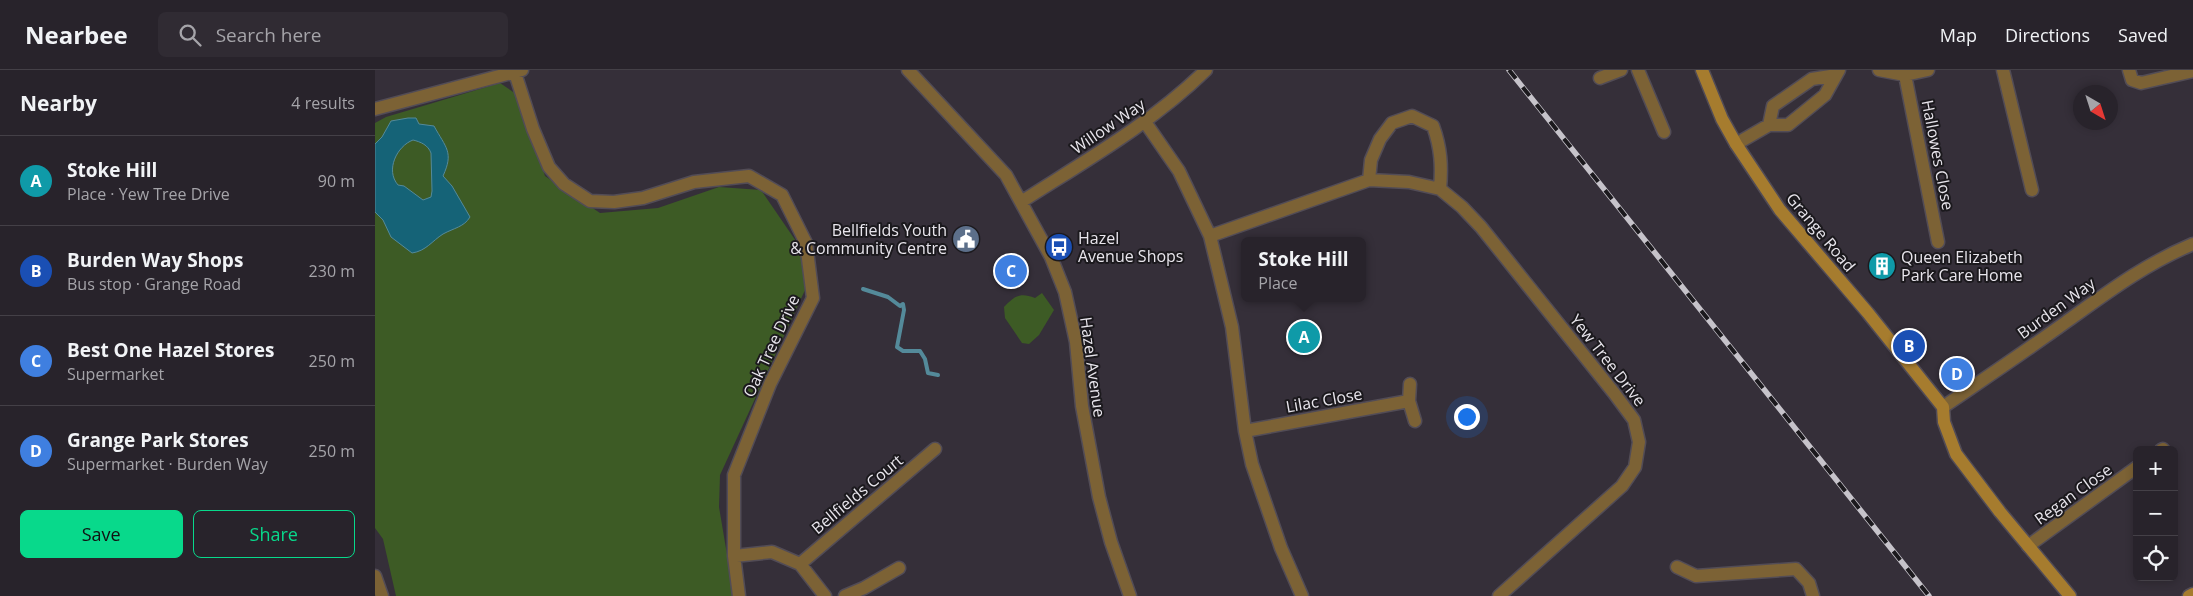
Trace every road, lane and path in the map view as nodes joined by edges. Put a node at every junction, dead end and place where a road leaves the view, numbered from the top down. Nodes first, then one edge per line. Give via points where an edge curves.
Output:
1 (908, 70) edge
2 (1206, 70) edge
3 (1621, 70) edge
4 (1638, 70) edge
5 (1702, 70) edge
6 (1879, 70) edge
7 (1929, 70) edge
8 (2003, 70) edge
9 (2129, 70) edge
10 (519, 71) edge
11 (2193, 71) edge
12 (1837, 72) edge
13 (1905, 75) junction
14 (1600, 78) dead end
15 (375, 109) edge
16 (1145, 122) junction
17 (1769, 125) junction
18 (1664, 132) dead end
19 (1736, 144) junction
20 (1369, 180) junction
21 (1440, 189) junction
22 (2032, 190) dead end
23 (1021, 202) junction
24 (1210, 236) junction
25 (1938, 242) dead end
26 (2193, 244) edge
27 (1410, 384) dead end
28 (1409, 401) junction
29 (1943, 407) junction
30 (1415, 421) dead end
31 (1245, 431) junction
32 (935, 449) dead end
33 (2133, 470) edge
34 (2028, 546) junction
35 (734, 556) junction
36 (800, 564) junction
37 (1677, 567) dead end
38 (899, 568) dead end
39 (375, 576) edge
40 (2193, 594) edge
41 (381, 596) edge
42 (739, 596) edge
43 (825, 596) edge
44 (845, 596) edge
45 (1130, 596) edge
46 (1302, 596) edge
47 (1499, 596) edge
48 (1813, 596) edge
49 (2070, 596) edge
50 (2189, 596) edge

1 - 23 street, Hazel Avenue via 1006,175
2 - 16 street, Willow Way
3 - 14 street
4 - 18 street
5 - 19 street, Grange Road
6 - 13 street
7 - 13 street
8 - 22 street
9 - 11 street via 2132,80 2141,83
10 - 15 street
10 - 35 street, Oak Tree Drive via 533,130 549,167 565,184 590,201 643,198 695,182 749,176 782,195 806,243 813,298 771,384 734,475
12 - 17 street via 1825,95 1788,125
12 - 17 street via 1812,79 1773,106
13 - 25 street, Hallowes Close
16 - 23 street, Willow Way
16 - 24 street via 1179,171
17 - 19 street
19 - 29 street, Grange Road via 1780,210
20 - 21 street, Yew Tree Drive via 1409,182
20 - 21 street via 1371,160 1381,139 1392,123 1412,116 1433,126 1442,168
20 - 24 street, Yew Tree Drive
21 - 47 street, Yew Tree Drive via 1481,227 1614,393 1634,420 1639,442 1635,466 1622,486
23 - 45 street, Hazel Avenue via 1051,257 1065,292 1076,342 1083,415 1099,498
24 - 31 street via 1232,328
26 - 29 street, Burden Way via 2114,286
27 - 28 street
28 - 30 street
28 - 31 street, Lilac Close
29 - 34 street, Grange Road via 1944,422 1956,454
31 - 46 street via 1262,498
32 - 36 street, Bellfields Court
33 - 34 street, Regan Close
34 - 49 street, Grange Road
35 - 36 street via 772,552
35 - 42 street, Oak Tree Drive
36 - 43 street
37 - 48 street via 1696,576 1796,569 1809,583
38 - 44 street
39 - 41 street
40 - 50 street

